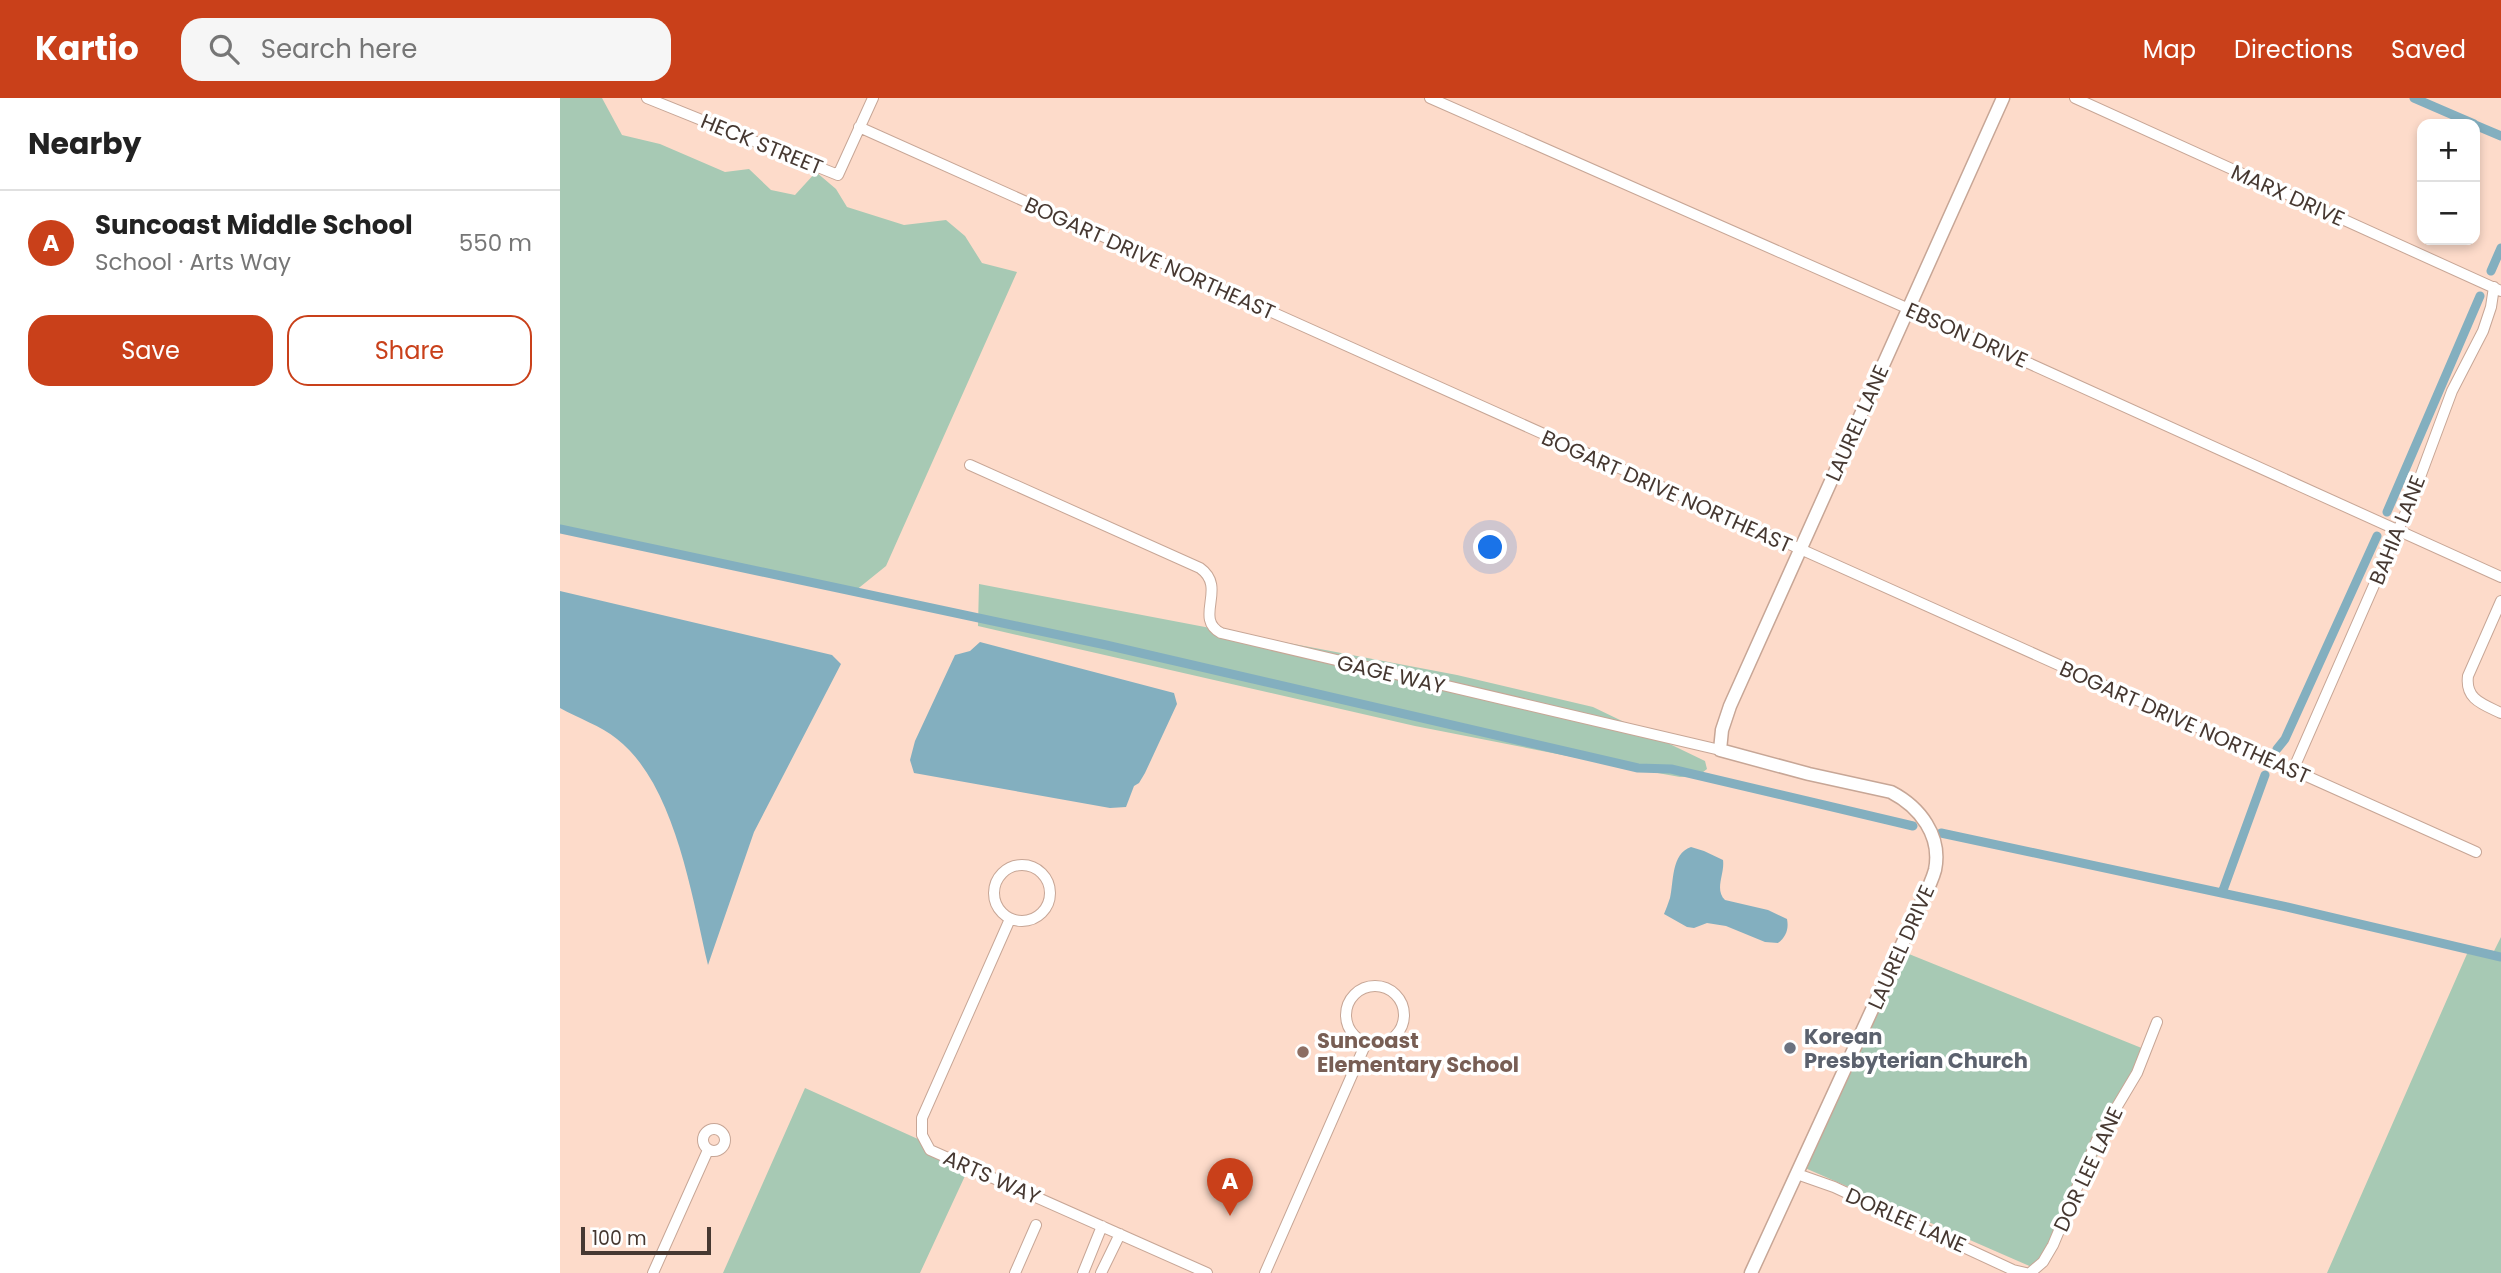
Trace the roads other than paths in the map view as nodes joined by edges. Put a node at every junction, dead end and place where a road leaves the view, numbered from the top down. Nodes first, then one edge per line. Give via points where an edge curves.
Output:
1 (647, 98) edge
2 (873, 98) edge
3 (1430, 98) edge
4 (2003, 98) edge
5 (2075, 98) edge
6 (859, 127) junction
7 (2497, 289) edge
8 (1909, 309) junction
9 (970, 465) dead end
10 (2398, 531) junction
11 (1800, 550) junction
12 (2501, 577) edge
13 (2501, 601) edge
14 (2501, 713) edge
15 (1720, 750) junction
16 (2294, 770) junction
17 (1881, 790) joint
18 (2476, 852) dead end
19 (1010, 919) junction
20 (2157, 1022) dead end
21 (1366, 1043) junction
22 (708, 1150) dead end
23 (1797, 1174) junction
24 (1036, 1225) dead end
25 (1102, 1226) junction
26 (1120, 1234) junction
27 (2015, 1271) edge
28 (653, 1273) edge
29 (1015, 1273) edge
30 (1083, 1273) edge
31 (1101, 1273) edge
32 (1207, 1273) edge
33 (1265, 1273) edge
34 (1751, 1273) edge
35 (2028, 1273) edge

1 - 6 street, HECK STREET via 838,175
2 - 6 street
3 - 8 street, EBSON DRIVE
4 - 8 street, LAUREL LANE
5 - 7 street, MARX DRIVE
6 - 11 street, BOGART DRIVE NORTHEAST
7 - 10 street, BAHIA LANE
8 - 10 street, EBSON DRIVE
8 - 11 street, LAUREL LANE
9 - 15 street, GAGE WAY via 1200,568 1212,582 1209,620 1221,633
10 - 12 street, EBSON DRIVE
10 - 16 street, BAHIA LANE
11 - 15 street, LAUREL LANE via 1725,717
11 - 16 street, BOGART DRIVE NORTHEAST
13 - 14 street via 2466,685 2477,702
15 - 17 street, GAGE WAY
16 - 18 street, BOGART DRIVE NORTHEAST
17 - 23 street, LAUREL DRIVE via 1899,796 1922,817 1935,846 1935,870
19 - 19 street via 997,908 995,882 1014,865 1032,866 1049,886 1048,904 1044,912 1028,921
19 - 25 street, ARTS WAY via 922,1118 922,1135 930,1150
20 - 35 street, DOR LEE LANE via 2137,1073 2097,1140 2053,1245 2043,1262
21 - 21 street via 1394,1037 1404,1019 1399,1000 1384,987 1366,987 1347,1006 1347,1024
21 - 33 street
22 - 28 street
23 - 27 street, DORLEE LANE
23 - 34 street, LAUREL DRIVE
24 - 29 street
25 - 26 street, ARTS WAY
25 - 30 street
26 - 31 street
26 - 32 street, ARTS WAY
27 - 35 street, DOR LEE LANE

